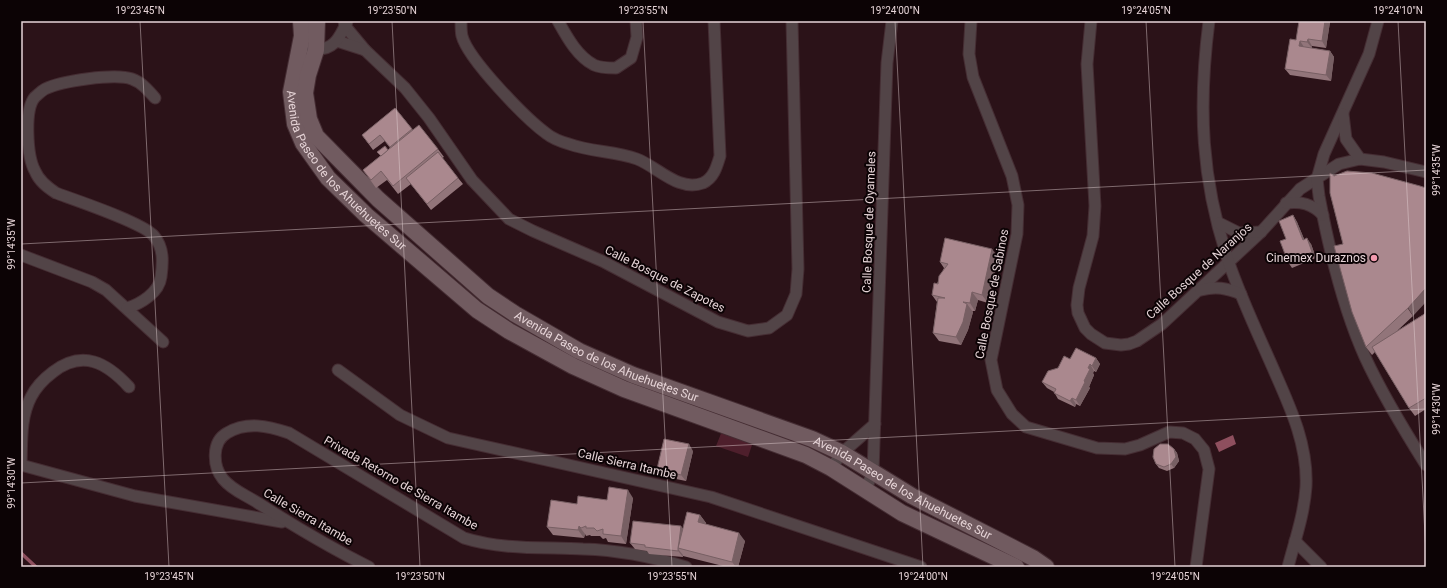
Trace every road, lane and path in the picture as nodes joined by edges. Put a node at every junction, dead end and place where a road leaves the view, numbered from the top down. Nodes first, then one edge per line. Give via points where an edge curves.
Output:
1 (301, 21) edge
2 (317, 21) edge
3 (461, 21) edge
4 (558, 21) edge
5 (636, 21) edge
6 (714, 21) edge
7 (792, 21) edge
8 (892, 21) edge
9 (971, 21) edge
10 (1091, 21) edge
11 (1209, 21) edge
12 (1378, 21) edge
13 (345, 23) edge
14 (337, 41) junction
15 (301, 45) junction
16 (316, 50) junction
17 (365, 50) junction
18 (155, 98) dead end
19 (1343, 114) junction
20 (1360, 158) junction
21 (1426, 172) edge
22 (1317, 179) junction
23 (1286, 203) junction
24 (1323, 215) junction
25 (1219, 223) junction
26 (1262, 232) junction
27 (21, 255) edge
28 (1229, 262) junction
29 (1201, 290) junction
30 (1241, 294) junction
31 (126, 308) junction
32 (163, 342) dead end
33 (338, 370) dead end
34 (129, 387) dead end
35 (875, 424) junction
36 (842, 453) junction
37 (21, 465) edge
38 (1426, 465) edge
39 (832, 468) junction
40 (873, 472) junction
41 (864, 490) junction
42 (238, 493) joint
43 (288, 523) junction
44 (1295, 541) junction
45 (367, 566) edge
46 (686, 567) edge
47 (921, 567) edge
48 (1016, 567) edge
49 (1046, 567) edge
50 (1196, 567) edge
51 (1288, 567) edge
52 (1321, 567) edge

1 - 15 street, Avenida Paseo de los Ahuehuetes Sur
2 - 16 street, Avenida Paseo de los Ahuehuetes Sur
3 - 6 street via 462,36 474,58 529,119 548,135 569,144 638,159 679,183 692,185 704,182 715,172 720,156
4 - 5 street via 582,56 595,65 616,68 631,58 637,37
7 - 17 street, Calle Bosque de Zapotes via 798,269 796,294 787,315 769,328 748,331 718,322 602,261 509,219 472,180 405,88
8 - 35 street, Calle Bosque de Oyameles via 887,63
9 - 50 street, Calle Bosque de Sabinos via 969,54 973,77 1012,176 1018,204 1017,234 991,360 997,390 1012,414 1026,427 1097,448 1125,449 1169,432 1183,433 1195,440 1204,450 1209,469
10 - 29 street, Calle Bosque de Naranjos via 1087,64 1095,206 1093,236 1077,296 1081,321 1091,334 1113,345 1137,342
11 - 25 street via 1203,74 1202,116 1206,171
12 - 19 street via 1369,54
13 - 14 street
13 - 17 street, Calle Bosque de Zapotes
14 - 16 street via 328,48
14 - 17 street, Calle Bosque de Zapotes
15 - 16 street
15 - 39 street, Avenida Paseo de los Ahuehuetes Sur via 291,92 292,113 303,143 328,178 366,215 477,310 573,366 624,389 806,455
16 - 36 street, Avenida Paseo de los Ahuehuetes Sur via 305,93 308,115 316,136 378,198 488,296 579,351 633,375
18 - 31 street via 133,79 119,76 102,77 44,90 34,99 28,112 30,157 34,171 44,184 56,192 139,226 153,235 161,248 161,280 150,295 138,305
19 - 20 street via 1346,139
19 - 22 street via 1327,146
20 - 21 street
20 - 22 street, Calle Bosque de Naranjos via 1339,164
22 - 23 street, Calle Bosque de Naranjos via 1300,189
22 - 24 street
23 - 24 street via 1304,203
23 - 26 street, Calle Bosque de Naranjos
24 - 38 street via 1346,304 1365,356 1405,432
25 - 26 street via 1239,233
25 - 28 street
26 - 28 street, Calle Bosque de Naranjos
27 - 31 street via 92,282 106,290
28 - 29 street, Calle Bosque de Naranjos
28 - 30 street
29 - 30 street via 1214,287 1228,288
30 - 44 street via 1296,420 1303,449 1306,473 1305,501
31 - 32 street
33 - 47 street, Calle Sierra Itambe via 400,415 448,438 711,497
34 - 37 street via 115,372 98,362 77,360 64,364 45,378 31,396 22,426
35 - 36 street
35 - 40 street, Calle Bosque de Oyameles
36 - 39 street
36 - 40 street, Avenida Paseo de los Ahuehuetes Sur
37 - 43 street via 135,496
39 - 41 street, Avenida Paseo de los Ahuehuetes Sur
40 - 41 street
40 - 49 street, Avenida Paseo de los Ahuehuetes Sur via 912,496
41 - 48 street, Avenida Paseo de los Ahuehuetes Sur via 925,525
42 - 43 street, Calle Sierra Itambe
42 - 46 street, Privada Retorno de Sierra Itambe via 223,478 216,465 216,447 226,434 242,427 264,425 289,433 307,443 464,538 499,546 586,549 632,554
43 - 45 street, Calle Sierra Itambe
44 - 51 street
44 - 52 street

